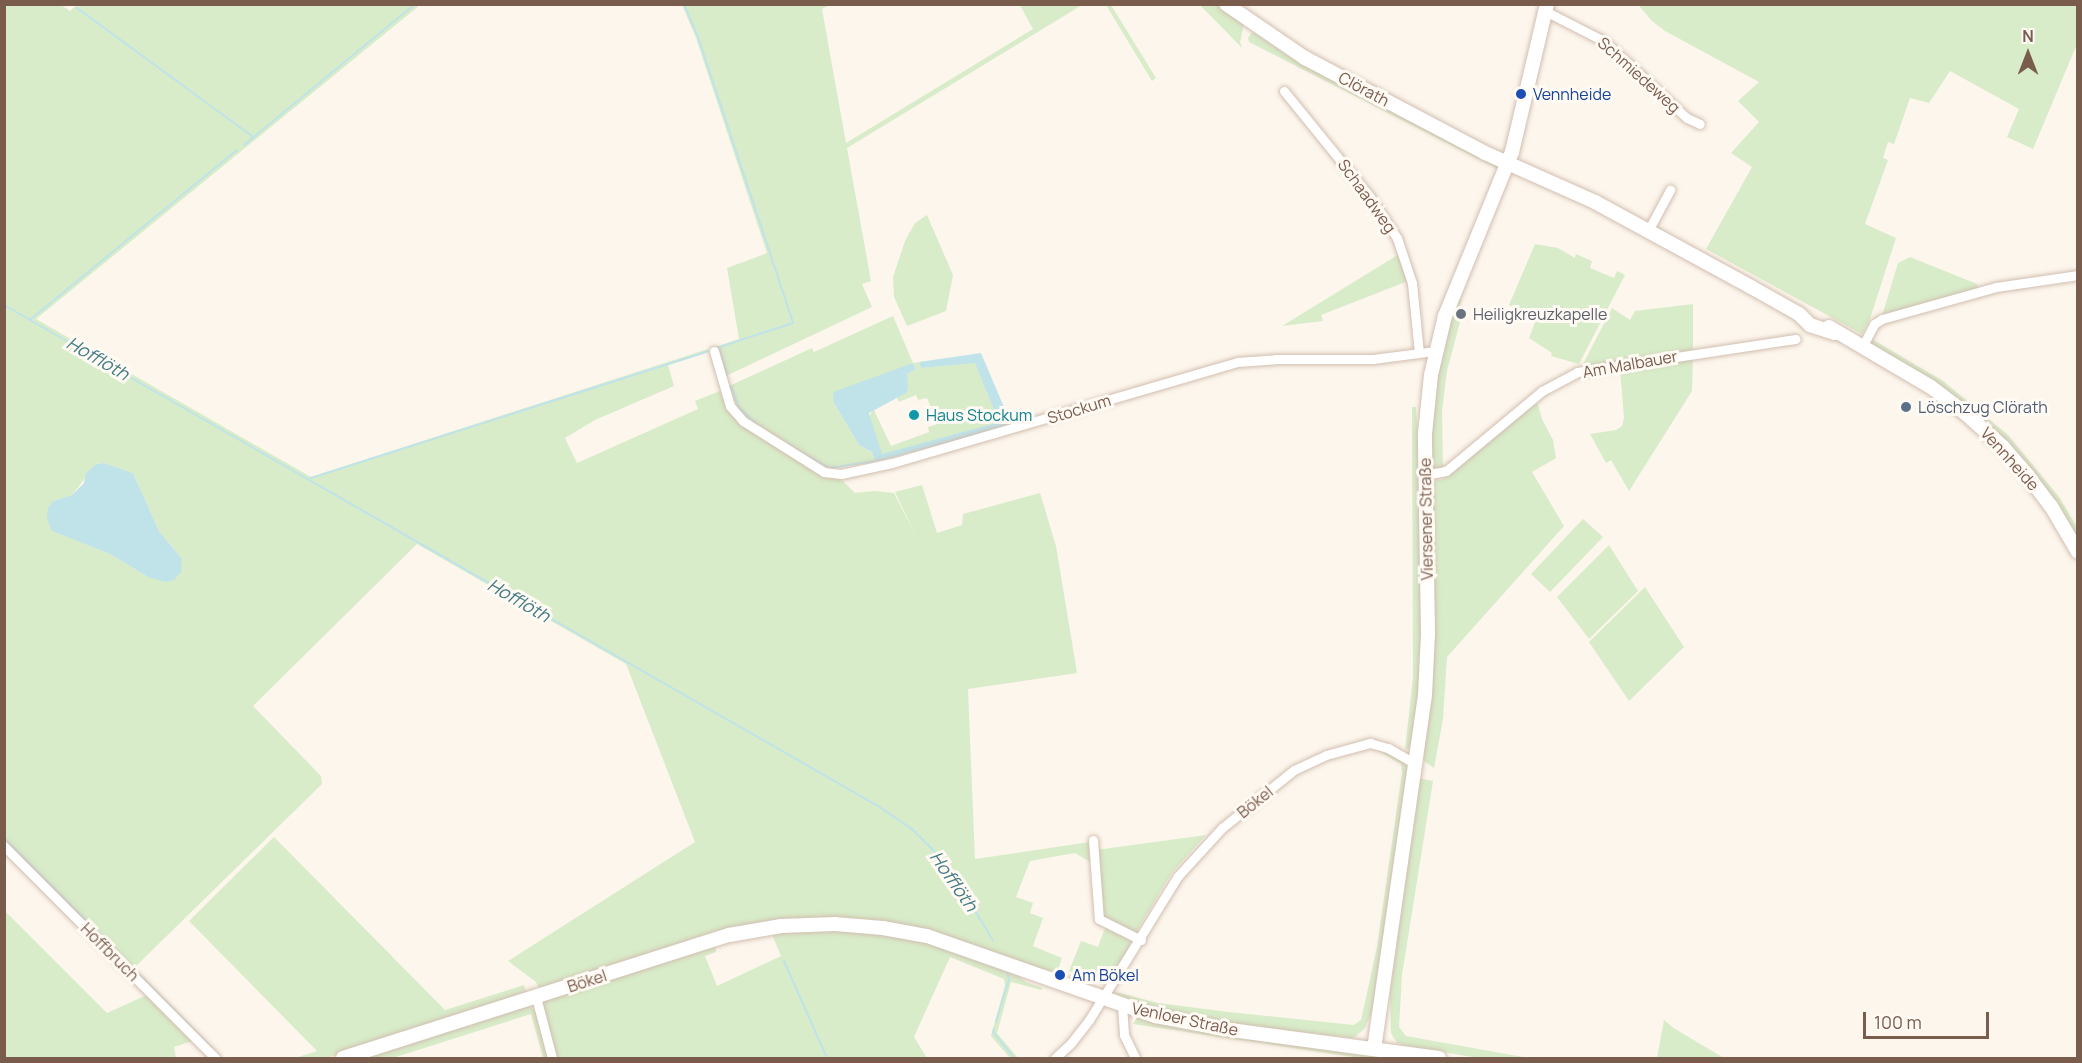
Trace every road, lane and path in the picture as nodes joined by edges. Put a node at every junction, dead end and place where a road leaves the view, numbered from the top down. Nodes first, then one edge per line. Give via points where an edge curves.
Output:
1 (1226, 4) edge
2 (1546, 8) edge
3 (1284, 91) dead end
4 (1700, 124) dead end
5 (1508, 164) junction
6 (1670, 190) dead end
7 (1648, 231) junction
8 (2078, 274) edge
9 (1796, 339) dead end
10 (1862, 347) junction
11 (714, 351) dead end
12 (1435, 351) junction
13 (1419, 353) junction
14 (1425, 475) junction
15 (2078, 552) edge
16 (1416, 764) junction
17 (1093, 840) dead end
18 (4, 846) edge
19 (835, 924) joint
20 (1141, 940) junction
21 (536, 997) junction
22 (1103, 999) junction
23 (1122, 1005) junction
24 (1374, 1049) junction
25 (215, 1059) edge
26 (343, 1059) edge
27 (552, 1059) edge
28 (1055, 1059) edge
29 (1136, 1059) edge
30 (1439, 1059) edge

1 - 5 main road, Clörath via 1305,58
2 - 4 street, Schmiedeweg via 1604,41 1687,118
2 - 5 main road, Viersener Straße
3 - 13 street, Schaadweg via 1370,197 1397,238 1412,284
5 - 7 main road, Vennheide via 1585,197
5 - 12 main road, Viersener Straße via 1454,292
6 - 7 street
7 - 10 main road, Vennheide via 1799,314 1810,325
8 - 10 street via 1996,287 1882,319 1874,324
9 - 14 street, Am Malbauer via 1577,372 1542,391 1446,471
10 - 15 main road, Vennheide via 1931,387 2003,447 2051,506
11 - 13 street, Stockum via 730,406 743,421 824,472 841,474 892,463 1237,362 1373,359
12 - 13 street, Stockum
12 - 14 main road, Viersener Straße via 1427,406
14 - 16 main road, Viersener Straße via 1427,668
16 - 20 street, Bökel via 1370,743 1326,755 1294,770 1222,828 1178,876
16 - 24 main road, Viersener Straße
17 - 20 street via 1099,919
18 - 25 street, Hoffbruch
19 - 21 main road, Bökel via 781,926 729,935
19 - 22 main road, Venloer Straße via 927,936
20 - 22 street, Bökel
21 - 26 main road, Bökel
21 - 27 street
22 - 23 main road, Venloer Straße
22 - 28 street, Bökel
23 - 24 main road, Venloer Straße via 1224,1029
23 - 29 street via 1124,1035
24 - 30 main road, Venloer Straße

